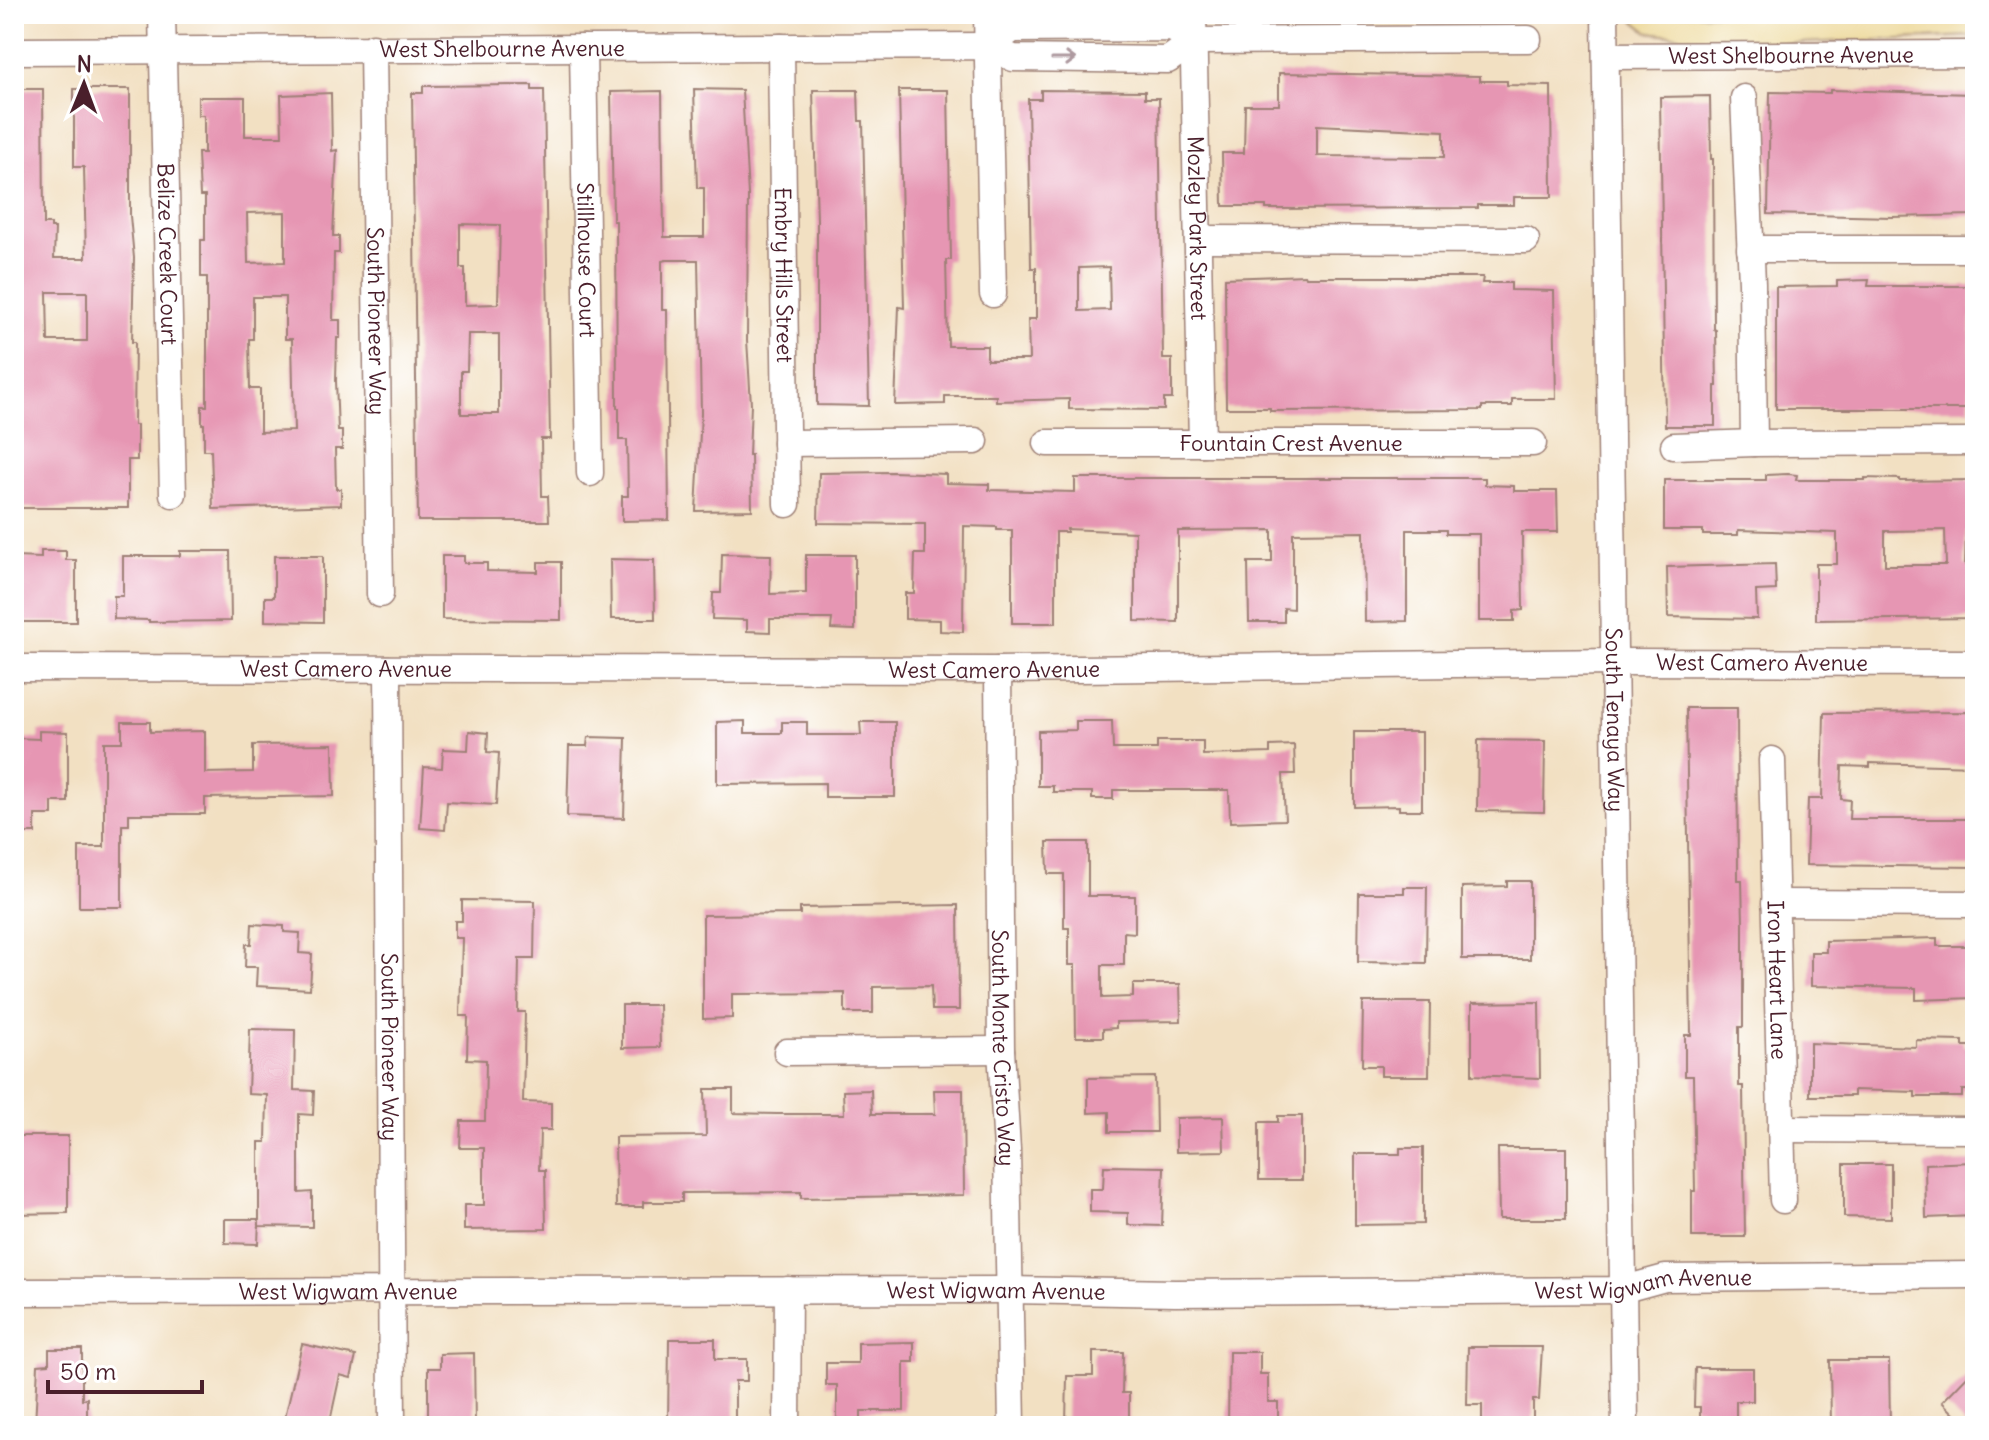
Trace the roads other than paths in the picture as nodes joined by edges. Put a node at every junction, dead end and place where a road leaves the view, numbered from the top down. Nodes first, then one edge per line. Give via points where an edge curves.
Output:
1 (162, 14) edge
2 (987, 14) edge
3 (1193, 14) edge
4 (1605, 14) edge
5 (1528, 39) dead end
6 (1194, 41) junction
7 (988, 46) junction
8 (373, 47) junction
9 (781, 47) junction
10 (583, 48) junction
11 (163, 50) junction
12 (14, 51) edge
13 (1975, 54) edge
14 (1607, 56) junction
15 (1744, 98) dead end
16 (1198, 239) junction
17 (1526, 240) dead end
18 (1750, 249) junction
19 (1975, 249) edge
20 (993, 294) dead end
21 (975, 441) dead end
22 (1975, 442) edge
23 (786, 443) junction
24 (1047, 443) dead end
25 (1202, 443) junction
26 (1533, 443) dead end
27 (1754, 443) junction
28 (1674, 446) dead end
29 (590, 473) dead end
30 (173, 494) dead end
31 (787, 504) dead end
32 (380, 594) dead end
33 (1615, 662) junction
34 (1975, 663) edge
35 (14, 668) edge
36 (388, 669) junction
37 (998, 670) junction
38 (1772, 760) dead end
39 (1775, 903) junction
40 (1975, 904) edge
41 (1001, 1050) junction
42 (787, 1052) dead end
43 (1781, 1129) junction
44 (1975, 1130) edge
45 (1783, 1200) dead end
46 (1975, 1275) edge
47 (788, 1290) junction
48 (1009, 1290) junction
49 (1621, 1290) junction
50 (391, 1291) junction
51 (14, 1292) edge
52 (392, 1426) edge
53 (787, 1426) edge
54 (1012, 1426) edge
55 (1625, 1426) edge

1 - 11 street, Belize Creek Court
2 - 7 street
3 - 6 street, Mozley Park Street
4 - 14 street, South Tenaya Way
5 - 6 street, West Shelbourne Avenue
6 - 7 street, West Shelbourne Avenue via 1172,28 1013,29
6 - 16 street, Mozley Park Street
7 - 9 street, West Shelbourne Avenue
7 - 20 street
8 - 10 street, West Shelbourne Avenue
8 - 11 street, West Shelbourne Avenue
8 - 32 street, South Pioneer Way
9 - 10 street, West Shelbourne Avenue
9 - 23 street, Embry Hills Street
10 - 29 street, Stillhouse Court
11 - 12 street, West Shelbourne Avenue
11 - 30 street, Belize Creek Court
13 - 14 street, West Shelbourne Avenue
14 - 33 street, South Tenaya Way
15 - 18 street
16 - 17 street
16 - 25 street, Mozley Park Street
18 - 19 street
18 - 27 street
21 - 23 street
22 - 27 street
23 - 31 street, Embry Hills Street
24 - 25 street, Fountain Crest Avenue
25 - 26 street, Fountain Crest Avenue
27 - 28 street
33 - 34 street, West Camero Avenue
33 - 37 street, West Camero Avenue
33 - 49 street, South Tenaya Way
35 - 36 street, West Camero Avenue
36 - 37 street, West Camero Avenue
36 - 50 street, South Pioneer Way
37 - 41 street, South Monte Cristo Way
38 - 39 street, Iron Heart Lane
39 - 40 street
39 - 43 street, Iron Heart Lane
41 - 42 street
41 - 48 street, South Monte Cristo Way
43 - 44 street
43 - 45 street, Iron Heart Lane
46 - 49 street, West Wigwam Avenue via 1665,1278
47 - 48 street, West Wigwam Avenue
47 - 50 street, West Wigwam Avenue
47 - 53 street
48 - 49 street, West Wigwam Avenue
48 - 54 street, South Monte Cristo Way
49 - 55 street, South Tenaya Way
50 - 51 street, West Wigwam Avenue
50 - 52 street, South Pioneer Way

